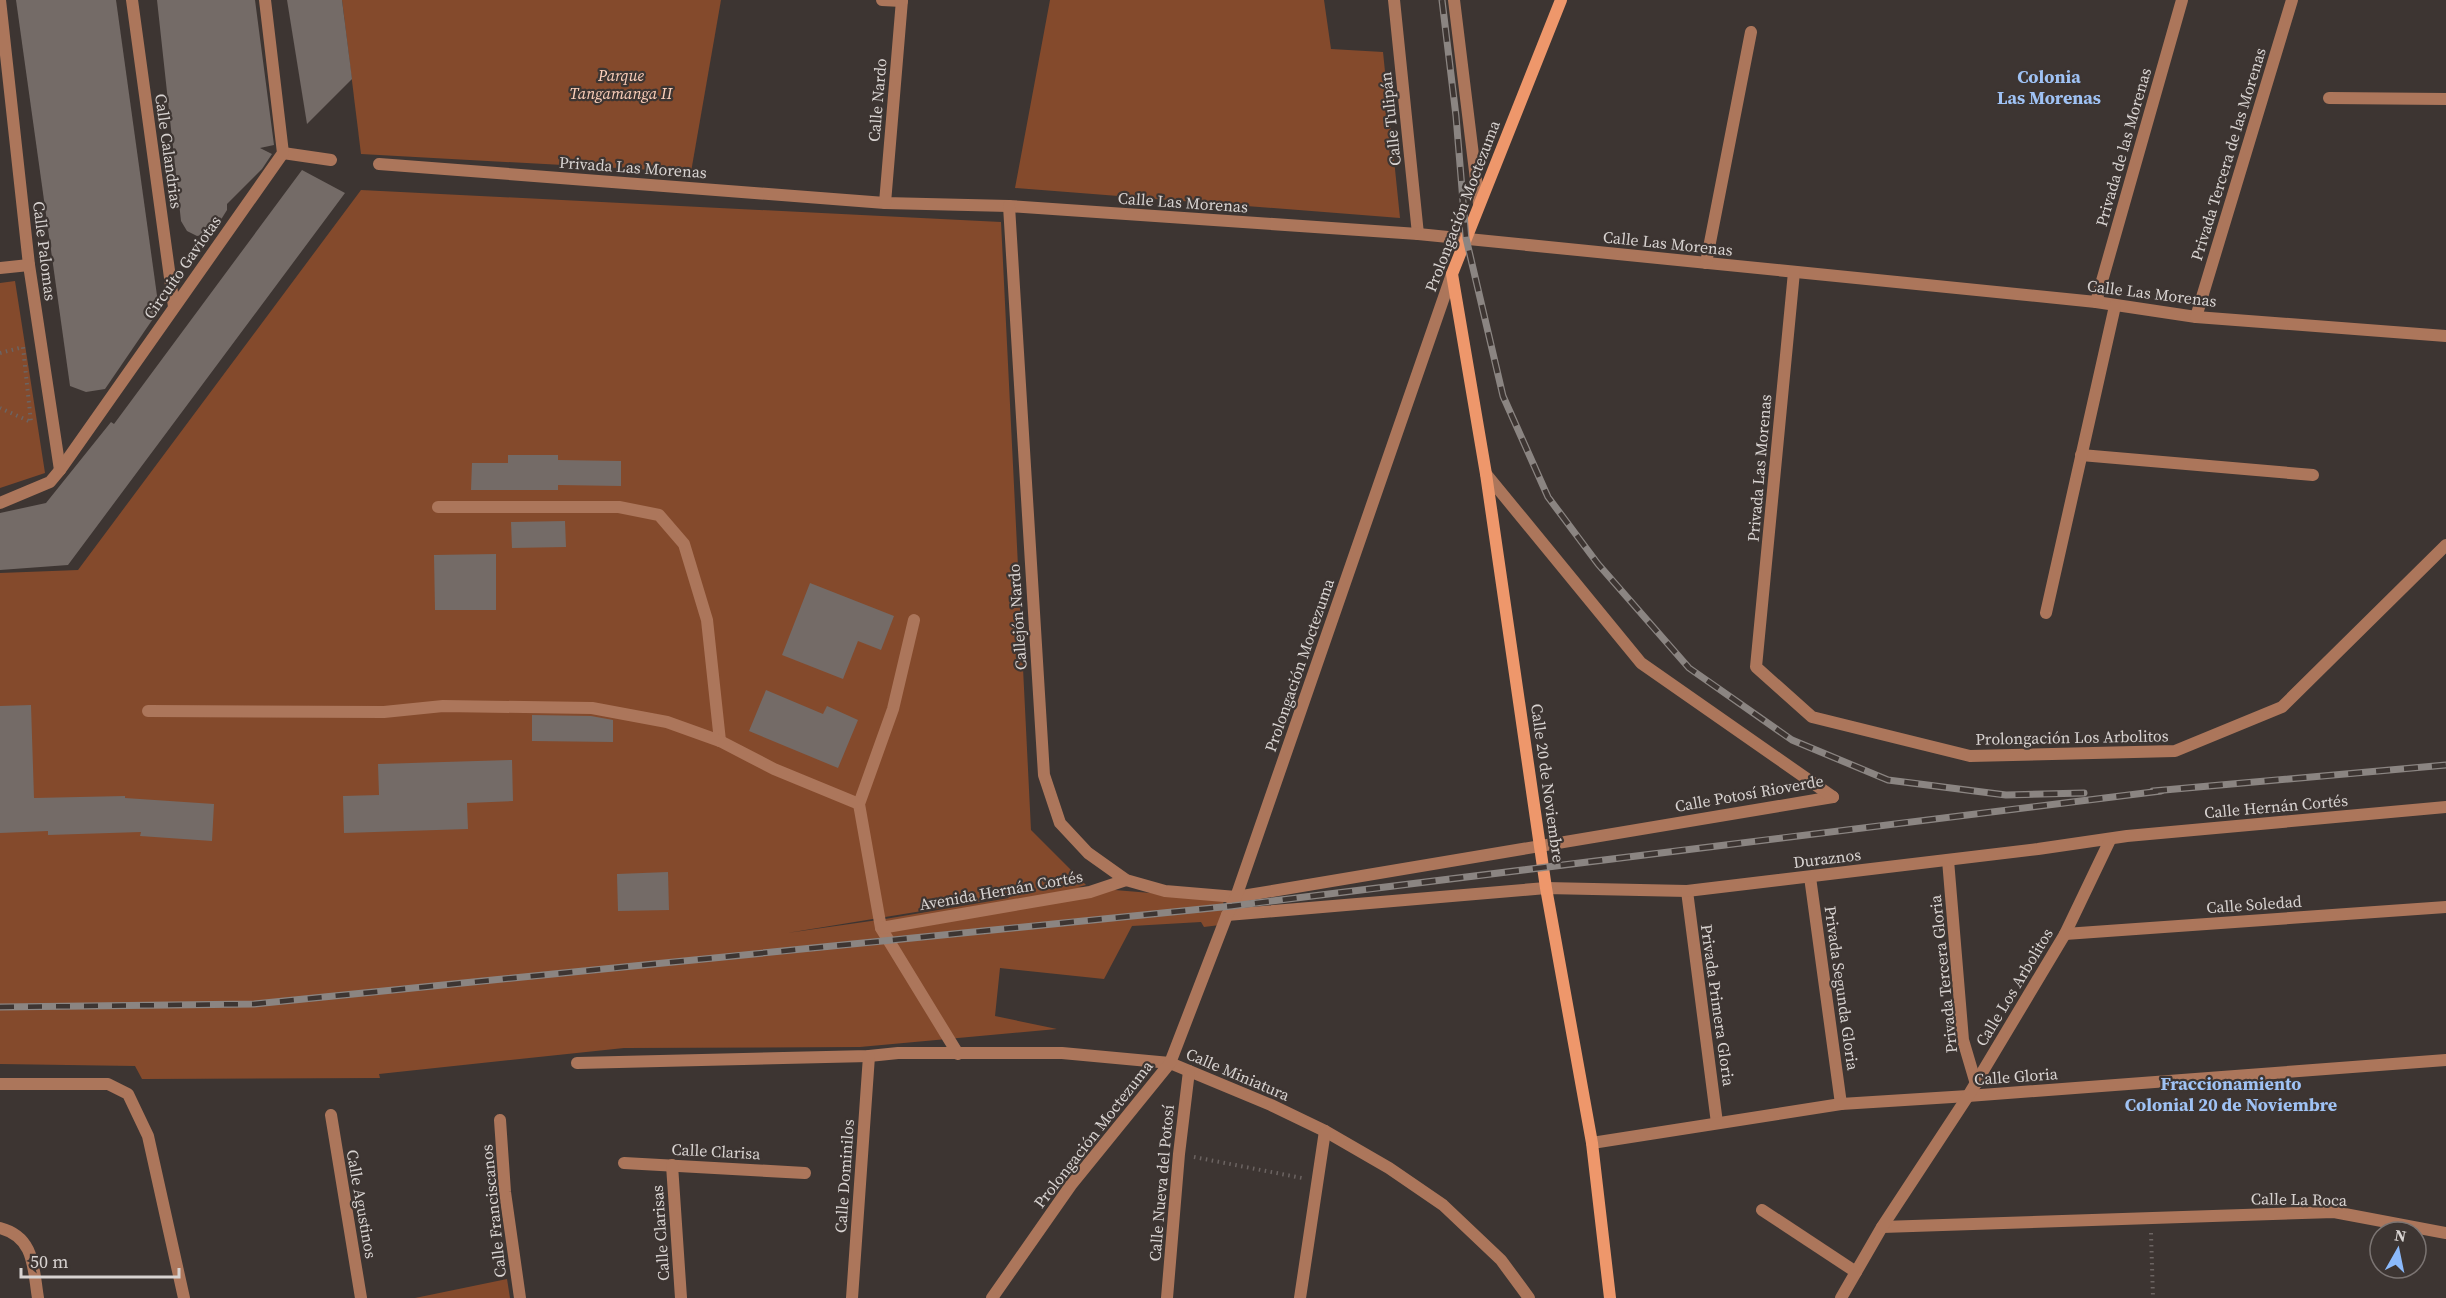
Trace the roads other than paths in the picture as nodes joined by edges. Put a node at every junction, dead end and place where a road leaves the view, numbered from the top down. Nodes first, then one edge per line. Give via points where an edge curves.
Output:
1 (0, 0) edge
2 (132, 0) edge
3 (265, 0) edge
4 (882, 0) edge
5 (1394, 0) edge
6 (1454, 0) edge
7 (1561, 0) edge
8 (2182, 0) edge
9 (2292, 0) edge
10 (902, 1) edge
11 (1751, 32) dead end
12 (2329, 98) dead end
13 (2446, 99) edge
14 (283, 153) junction
15 (331, 160) dead end
16 (379, 164) dead end
17 (885, 203) junction
18 (1479, 204) junction
19 (1009, 206) junction
20 (1418, 234) junction
21 (1466, 238) junction
22 (1706, 263) junction
23 (29, 265) junction
24 (0, 268) edge
25 (1794, 272) junction
26 (1452, 274) junction
27 (2096, 302) junction
28 (2115, 306) junction
29 (174, 308) junction
30 (2196, 317) junction
31 (2446, 336) edge
32 (2081, 455) junction
33 (60, 470) junction
34 (1486, 474) junction
35 (2313, 475) dead end
36 (0, 503) edge
37 (438, 507) dead end
38 (2446, 545) edge
39 (2046, 613) dead end
40 (914, 620) dead end
41 (1756, 667) joint
42 (148, 711) dead end
43 (720, 741) junction
44 (859, 804) junction
45 (2446, 807) edge
46 (2110, 840) junction
47 (1540, 845) junction
48 (1948, 860) junction
49 (1810, 877) junction
50 (1126, 880) junction
51 (1546, 888) junction
52 (1687, 891) junction
53 (1236, 897) junction
54 (2446, 907) edge
55 (1227, 915) junction
56 (881, 928) junction
57 (2065, 934) junction
58 (958, 1054) junction
59 (869, 1056) junction
60 (2446, 1060) edge
61 (577, 1063) dead end
62 (1170, 1063) junction
63 (1189, 1071) junction
64 (0, 1083) edge
65 (1976, 1084) junction
66 (1968, 1096) junction
67 (1841, 1104) junction
68 (331, 1115) dead end
69 (500, 1120) dead end
70 (1717, 1123) junction
71 (1325, 1131) junction
72 (1592, 1143) junction
73 (624, 1163) dead end
74 (672, 1166) junction
75 (805, 1173) dead end
76 (1762, 1210) dead end
77 (1882, 1227) junction
78 (0, 1228) edge
79 (2446, 1233) edge
80 (1856, 1272) junction
81 (38, 1298) edge
82 (184, 1298) edge
83 (361, 1298) edge
84 (520, 1298) edge
85 (681, 1298) edge
86 (852, 1298) edge
87 (992, 1298) edge
88 (1167, 1298) edge
89 (1300, 1298) edge
90 (1529, 1298) edge
91 (1610, 1298) edge
92 (1841, 1298) edge

1 - 23 street, Calle Palomas
2 - 29 street, Calle Calandrias
3 - 14 street
4 - 10 street
5 - 20 street, Calle Tulipán
6 - 18 street
7 - 18 main road, Prolongación Moctezuma
8 - 27 street, Privada de las Morenas
9 - 30 street, Privada Tercera de las Morenas
10 - 17 street, Calle Nardo
11 - 22 street
12 - 13 street
14 - 15 street
14 - 29 street, Circuito Gaviotas
16 - 17 street, Privada Las Morenas
17 - 19 street, Calle Las Morenas
18 - 21 main road, Prolongación Moctezuma
19 - 20 street, Calle Las Morenas
19 - 50 street, Callejón Nardo via 1044,776 1059,823 1088,853
20 - 21 street, Calle Las Morenas
21 - 22 street, Calle Las Morenas
21 - 26 main road, Prolongación Moctezuma
22 - 25 street, Calle Las Morenas
23 - 24 street
23 - 33 street, Calle Palomas
25 - 27 street, Calle Las Morenas
25 - 41 street, Privada Las Morenas
26 - 34 main road, Calle 20 de Noviembre
26 - 53 street, Prolongación Moctezuma
27 - 28 street, Calle Las Morenas
28 - 30 street, Calle Las Morenas
28 - 32 street
29 - 33 street, Circuito Gaviotas
30 - 31 street, Calle Las Morenas
32 - 35 street
32 - 39 street
33 - 36 street, Circuito Gaviotas via 50,482
34 - 47 main road, Calle 20 de Noviembre
34 - 47 street, Calle Potosí Rioverde via 1641,663 1833,797
37 - 43 street via 619,507 658,515 684,544 707,620
38 - 41 street, Prolongación Los Arbolitos via 2282,707 2175,751 1970,756 1812,717
40 - 44 street via 893,710
42 - 43 street via 384,712 443,706 592,708 667,722
43 - 44 street via 774,769
44 - 56 street
45 - 46 street, Calle Hernán Cortés
46 - 48 street, Duraznos
46 - 57 street, Calle Los Arbolitos
47 - 51 main road, Calle 20 de Noviembre
47 - 53 street, Calle Potosí Rioverde
48 - 49 street, Duraznos
48 - 65 street, Privada Tercera Gloria via 1963,1040
49 - 52 street, Duraznos
49 - 67 street, Privada Segunda Gloria
50 - 53 street, Callejón Nardo via 1165,891
50 - 56 street, Avenida Hernán Cortés via 1090,892
51 - 52 street, Duraznos
51 - 55 street
51 - 72 main road, Calle 20 de Noviembre
52 - 70 street, Privada Primera Gloria
53 - 55 street, Prolongación Moctezuma
54 - 57 street, Calle Soledad
55 - 62 street, Prolongación Moctezuma
56 - 58 street
57 - 65 street, Calle Los Arbolitos
58 - 59 street, Calle Miniatura
58 - 62 street, Calle Miniatura via 1062,1053
59 - 61 street, Calle Miniatura
59 - 86 street, Calle Dominilos
60 - 66 street, Calle Gloria
62 - 63 street, Calle Miniatura
62 - 87 street, Prolongación Moctezuma via 1071,1185
63 - 71 street, Calle Miniatura
63 - 88 street, Calle Nueva del Potosí
64 - 82 street via 108,1084 128,1094 148,1136
65 - 66 street, Calle Los Arbolitos
66 - 67 street, Calle Gloria
66 - 77 street, Calle Los Arbolitos
67 - 70 street, Calle Gloria
68 - 83 street, Calle Agustinos
69 - 84 street, Calle Franciscanos
70 - 72 street, Calle Gloria
71 - 89 street
71 - 90 street, Calle Miniatura via 1443,1205 1501,1260
72 - 91 main road, Calle 20 de Noviembre
73 - 74 street, Calle Clarisa
74 - 75 street, Calle Clarisa
74 - 85 street, Calle Clarisas
76 - 80 street
77 - 79 street, Calle La Roca via 2334,1212
77 - 80 street, Calle Los Arbolitos
78 - 81 street via 16,1234 29,1249
80 - 92 street, Calle Los Arbolitos

